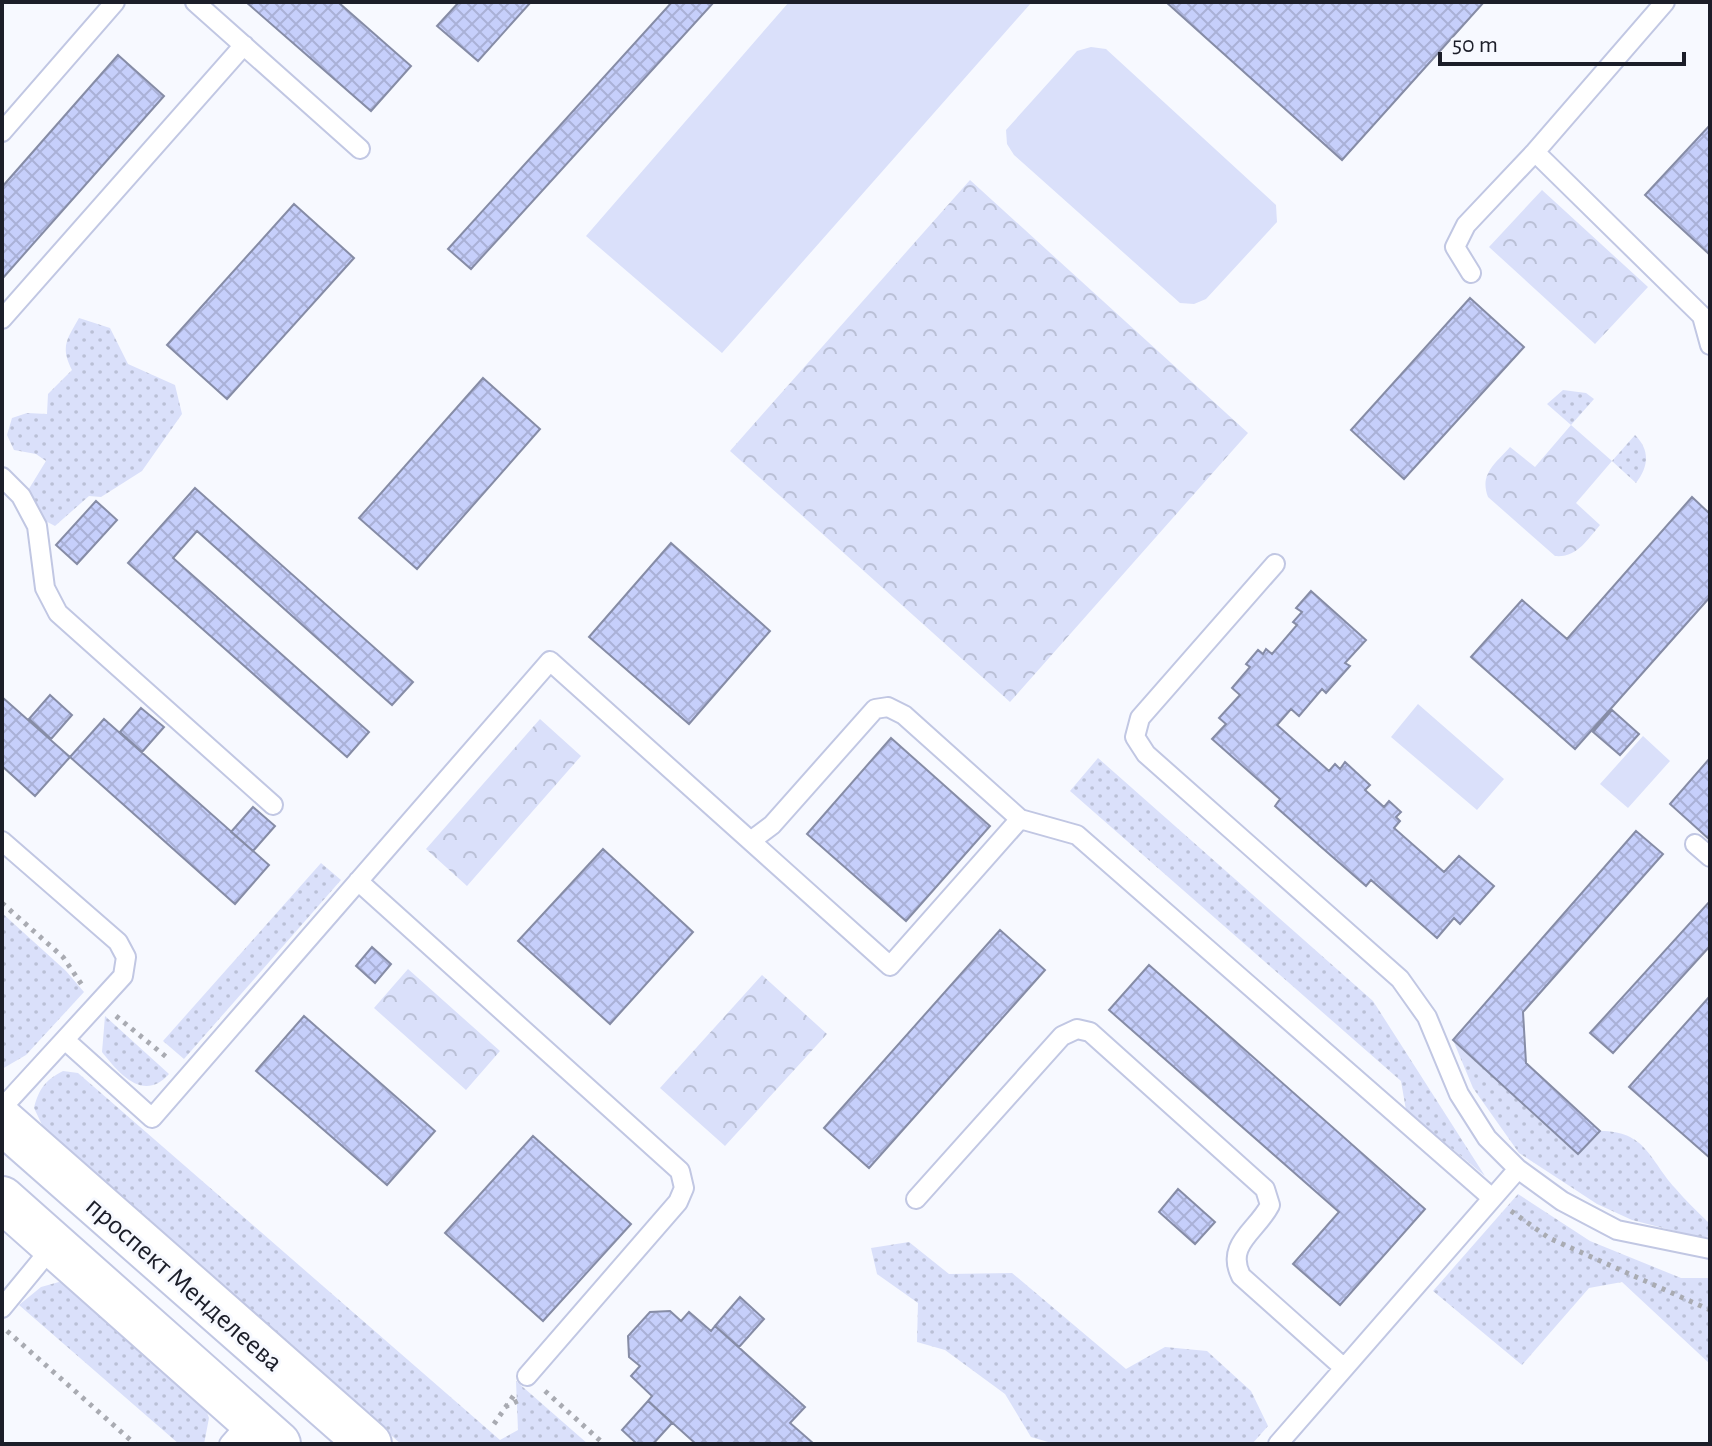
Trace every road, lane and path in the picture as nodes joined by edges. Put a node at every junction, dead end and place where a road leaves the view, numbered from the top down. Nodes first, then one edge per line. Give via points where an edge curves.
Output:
1 (115, 2) edge
2 (195, 2) edge
3 (1665, 2) edge
4 (244, 45) junction
5 (2, 132) edge
6 (360, 149) dead end
7 (1535, 152) junction
8 (1471, 273) dead end
9 (2, 319) edge
10 (1710, 345) edge
11 (2, 477) edge
12 (1275, 564) dead end
13 (273, 805) dead end
14 (1020, 819) junction
15 (752, 840) junction
16 (2, 841) edge
17 (1695, 844) dead end
18 (1710, 857) edge
19 (358, 881) junction
20 (2, 903) edge
21 (87, 992) dead end
22 (112, 1013) dead end
23 (65, 1040) junction
24 (189, 1076) junction
25 (2, 1108) edge
26 (2, 1121) edge
27 (1518, 1169) junction
28 (1492, 1198) junction
29 (2, 1199) edge
30 (916, 1199) dead end
31 (53, 1246) junction
32 (1710, 1249) edge
33 (2, 1308) edge
34 (1710, 1310) edge
35 (2, 1327) edge
36 (1344, 1368) junction
37 (289, 1374) junction
38 (527, 1376) dead end
39 (542, 1389) dead end
40 (530, 1395) dead end
41 (494, 1424) dead end
42 (252, 1436) edge
43 (135, 1444) edge
44 (369, 1444) edge
45 (604, 1444) edge
46 (1278, 1444) edge

1 - 5 lane
2 - 4 lane
3 - 7 lane
4 - 6 lane
4 - 9 lane
7 - 8 lane via 1466,225 1455,247
7 - 10 lane via 1702,316
11 - 13 lane via 21,496 37,526 45,588 58,613
12 - 27 lane via 1140,718 1135,737 1146,754 1400,979 1427,1017 1459,1094 1487,1138
14 - 15 lane via 904,715 888,707 875,709 772,825
14 - 15 lane via 890,966
14 - 28 lane via 1077,835
15 - 19 lane via 550,661
16 - 23 lane via 118,942 126,957 123,976
17 - 18 lane
19 - 24 lane
19 - 38 lane via 680,1171 684,1188 678,1202
20 - 21 path via 63,957
22 - 24 path
23 - 24 lane via 152,1118
23 - 25 lane
26 - 37 main road, проспект Менделеева
27 - 28 lane
27 - 32 lane via 1562,1201 1617,1230
28 - 34 path via 1549,1238
28 - 36 lane
29 - 31 main road, проспект Менделеева
30 - 36 lane via 1062,1036 1077,1029 1090,1032 1265,1189 1270,1205 1238,1248 1235,1263 1241,1276
31 - 33 lane
31 - 42 main road, проспект Менделеева
35 - 43 path
36 - 46 lane
37 - 42 main road
37 - 44 main road, проспект Менделеева
39 - 45 path
40 - 41 path via 505,1407

